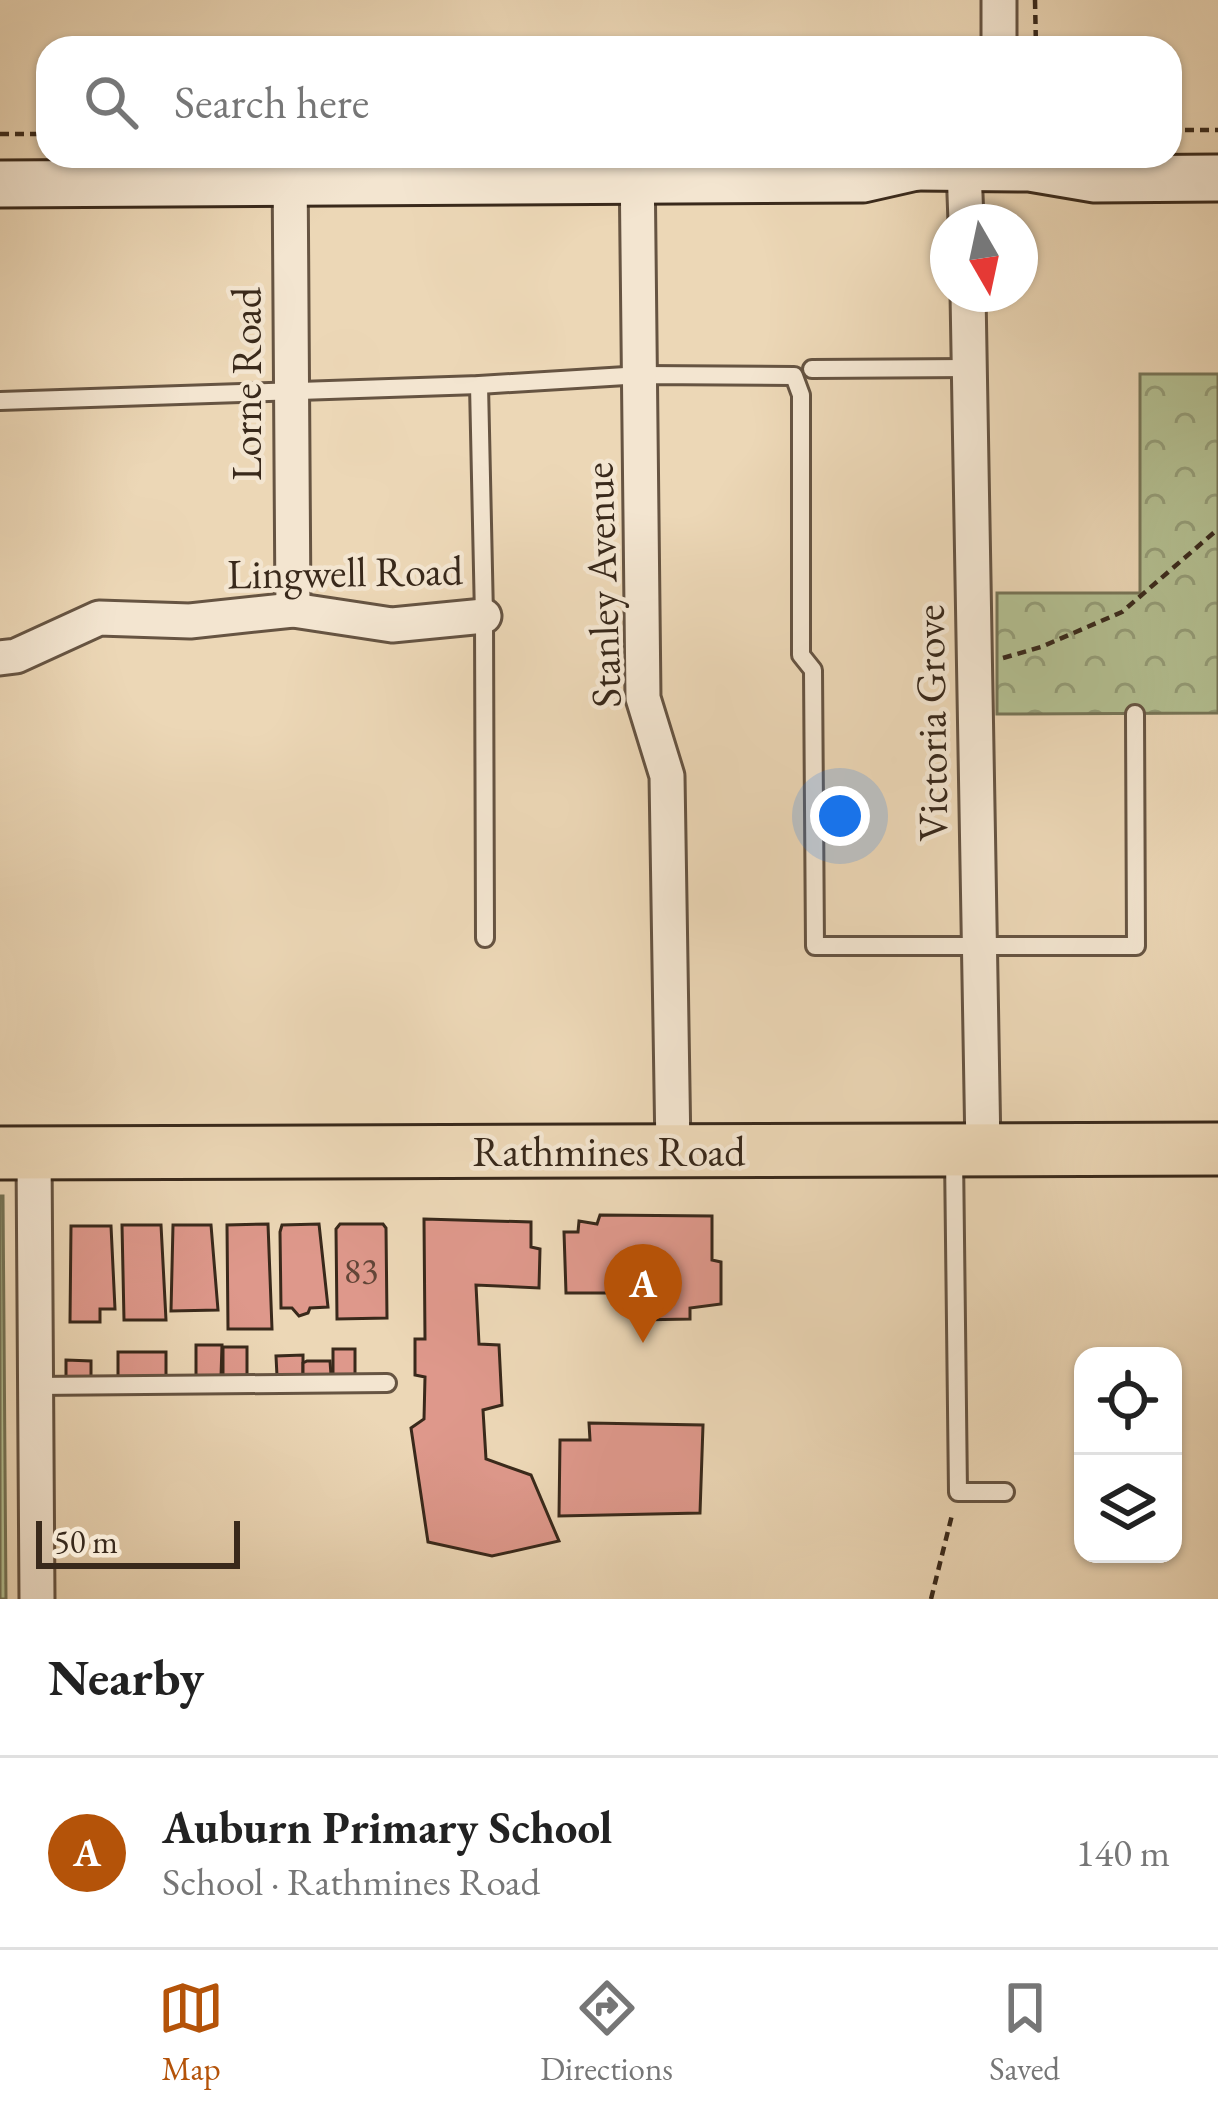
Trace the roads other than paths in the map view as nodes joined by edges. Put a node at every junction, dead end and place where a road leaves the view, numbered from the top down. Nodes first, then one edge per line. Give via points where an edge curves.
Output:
1 (999, 0) edge
2 (1000, 36) edge
3 (1182, 155) edge
4 (1218, 155) edge
5 (0, 158) edge
6 (36, 159) edge
7 (242, 168) edge
8 (912, 168) edge
9 (996, 168) edge
10 (1020, 168) edge
11 (637, 169) edge
12 (290, 170) edge
13 (1218, 178) edge
14 (0, 184) edge
15 (977, 204) edge
16 (968, 312) edge
17 (969, 368) junction
18 (812, 369) dead end
19 (642, 375) junction
20 (479, 385) junction
21 (290, 390) junction
22 (0, 400) edge
23 (293, 610) junction
24 (484, 616) junction
25 (0, 658) edge
26 (1135, 714) dead end
27 (485, 938) dead end
28 (980, 946) junction
29 (1218, 1149) edge
30 (969, 1150) junction
31 (673, 1151) junction
32 (17, 1153) edge
33 (387, 1383) dead end
34 (35, 1387) junction
35 (1005, 1492) dead end
36 (37, 1599) edge

1 - 2 street
3 - 4 street
5 - 6 street
7 - 12 street
8 - 11 street via 863,179
9 - 15 street
10 - 13 street via 1095,178
11 - 12 street
11 - 19 street, Stanley Avenue
12 - 14 street
12 - 21 street, Lorne Road
16 - 17 street, Victoria Grove
17 - 18 lane
17 - 28 street, Victoria Grove
19 - 20 lane
19 - 28 lane via 794,376 801,395 801,655 813,670 815,946
19 - 31 street, Stanley Avenue via 643,698 667,776
20 - 21 lane
20 - 24 lane
21 - 22 lane
21 - 23 street, Lorne Road
23 - 24 street, Lingwell Road via 392,625
23 - 25 street, Lingwell Road via 190,621 100,618
24 - 27 lane
26 - 28 lane via 1136,946
28 - 30 street, Victoria Grove
29 - 30 main road, Rathmines Road
30 - 31 main road, Rathmines Road
30 - 35 lane via 958,1492
31 - 32 main road, Rathmines Road
32 - 34 street
33 - 34 lane
34 - 36 street

